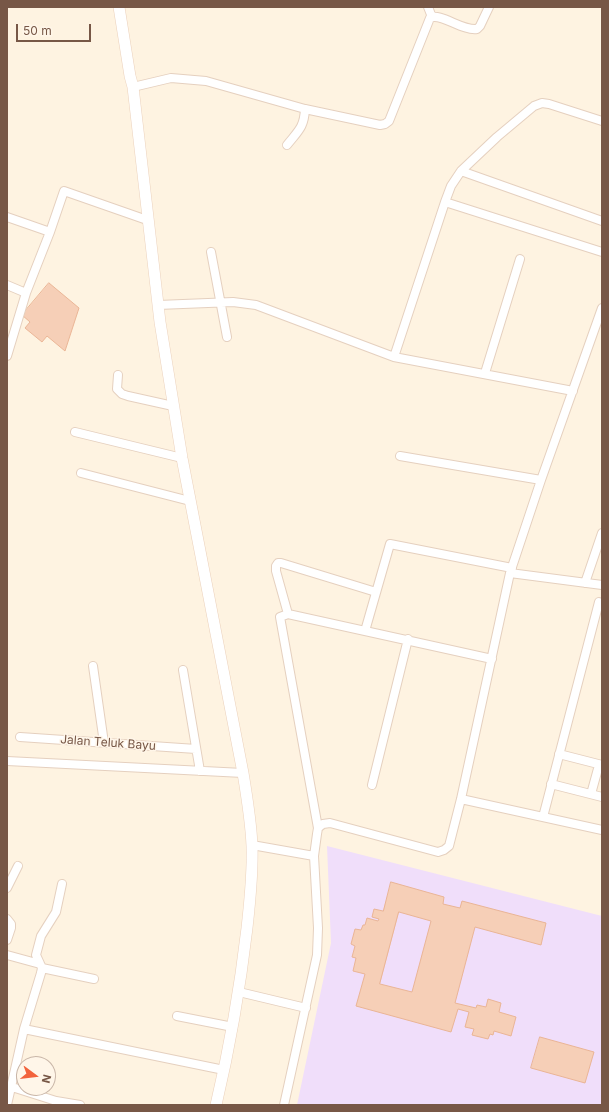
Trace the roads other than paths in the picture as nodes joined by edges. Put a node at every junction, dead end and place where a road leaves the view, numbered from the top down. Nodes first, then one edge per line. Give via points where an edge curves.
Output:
1 (119, 7) edge
2 (428, 7) edge
3 (489, 7) edge
4 (432, 17) junction
5 (133, 87) junction
6 (305, 109) junction
7 (602, 121) edge
8 (287, 145) dead end
9 (461, 171) junction
10 (445, 202) junction
11 (7, 217) edge
12 (147, 220) junction
13 (602, 220) edge
14 (50, 232) junction
15 (210, 252) dead end
16 (602, 252) edge
17 (520, 259) dead end
18 (7, 285) edge
19 (26, 292) junction
20 (221, 302) junction
21 (158, 305) junction
22 (602, 308) edge
23 (227, 337) dead end
24 (7, 356) edge
25 (394, 357) junction
26 (484, 373) junction
27 (118, 376) dead end
28 (573, 391) junction
29 (173, 406) junction
30 (75, 432) dead end
31 (400, 456) dead end
32 (182, 458) junction
33 (81, 473) dead end
34 (541, 480) junction
35 (190, 501) junction
36 (602, 533) edge
37 (511, 571) junction
38 (585, 583) junction
39 (602, 585) edge
40 (376, 592) junction
41 (599, 602) dead end
42 (288, 614) junction
43 (365, 631) junction
44 (408, 639) junction
45 (492, 659) junction
46 (93, 666) dead end
47 (183, 670) dead end
48 (20, 737) dead end
49 (104, 743) junction
50 (196, 748) junction
51 (559, 754) junction
52 (7, 761) edge
53 (600, 765) edge
54 (200, 771) junction
55 (243, 773) junction
56 (552, 784) junction
57 (372, 785) dead end
58 (591, 794) junction
59 (602, 797) edge
60 (461, 799) junction
61 (543, 817) junction
62 (318, 828) junction
63 (602, 830) edge
64 (252, 845) junction
65 (314, 856) junction
66 (18, 866) dead end
67 (62, 884) dead end
68 (7, 888) edge
69 (7, 919) edge
70 (7, 940) edge
71 (7, 956) edge
72 (41, 966) junction
73 (94, 980) dead end
74 (239, 992) junction
75 (306, 1008) junction
76 (177, 1016) dead end
77 (233, 1027) junction
78 (24, 1029) junction
79 (224, 1070) junction
80 (10, 1084) edge
81 (7, 1105) edge
82 (80, 1105) edge
83 (216, 1105) edge
84 (284, 1105) edge

1 - 5 main road
2 - 4 street
3 - 4 street via 476,29 467,29 436,16
4 - 6 street via 428,21 389,121 385,124 375,125
5 - 6 street via 171,78 206,81
5 - 12 main road
6 - 8 street via 304,122
7 - 9 street via 542,103 534,106 497,137
9 - 10 street via 451,186
9 - 13 street
10 - 16 street
10 - 25 street
11 - 14 street
12 - 14 street via 64,191
12 - 21 main road
14 - 19 street
15 - 20 street
17 - 26 street
18 - 19 street
19 - 24 street
20 - 21 street
20 - 23 street
20 - 25 street via 256,305
21 - 29 main road
22 - 28 street
25 - 26 street
26 - 28 street
27 - 29 street via 117,389 122,394
28 - 34 street
29 - 32 main road
30 - 32 street
31 - 34 street
32 - 35 main road
33 - 35 street
34 - 37 street
35 - 55 main road
36 - 38 street
37 - 38 street
37 - 40 street via 390,544
37 - 45 street
38 - 39 street
40 - 42 street via 278,563 276,571
40 - 43 street
41 - 51 street
42 - 43 street
42 - 62 street via 280,617
43 - 44 street
44 - 45 street
44 - 57 street
45 - 60 street
46 - 49 street
47 - 50 street
48 - 49 street, Jalan Teluk Bayu
49 - 50 street, Jalan Teluk Bayu
50 - 54 street
51 - 53 street
51 - 56 street
52 - 54 street
53 - 58 street
54 - 55 street
55 - 64 main road
56 - 58 street
56 - 61 street
58 - 59 street
60 - 61 street
60 - 62 street via 449,846 438,852 330,823
61 - 63 street
62 - 65 street
64 - 65 street
64 - 74 main road via 251,885
65 - 75 street via 318,942
66 - 68 street
67 - 72 street via 56,912 41,936 36,954
69 - 70 street via 11,924
71 - 72 street
72 - 73 street
72 - 78 street
74 - 75 street
74 - 77 main road
75 - 84 street
76 - 77 street
77 - 79 main road
78 - 79 street
78 - 80 street
79 - 83 main road
80 - 81 street
80 - 82 street via 56,1101

